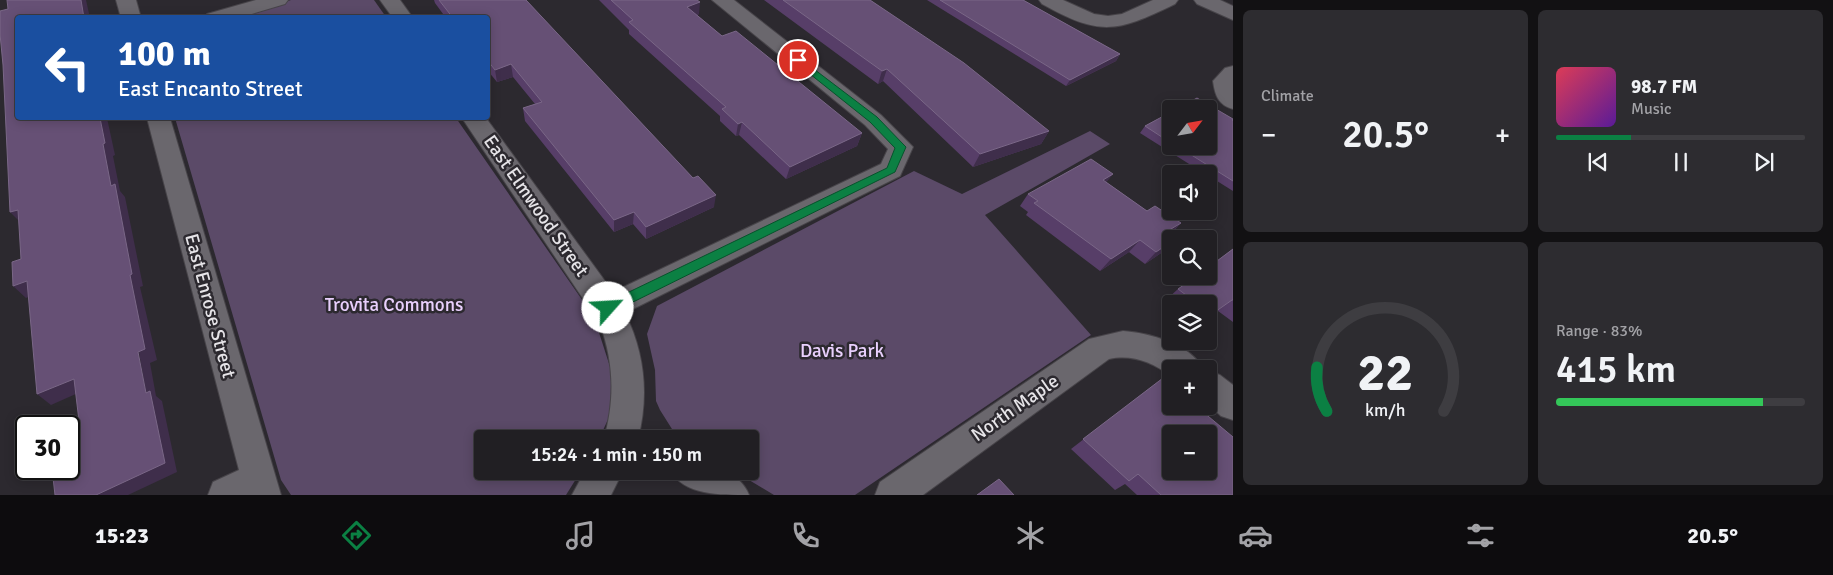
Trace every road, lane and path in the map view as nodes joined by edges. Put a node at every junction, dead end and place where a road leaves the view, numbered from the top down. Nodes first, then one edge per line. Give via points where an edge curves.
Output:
1 (126, 0) edge
2 (390, 0) edge
3 (722, 0) edge
4 (1049, 0) edge
5 (1168, 0) edge
6 (1204, 0) edge
7 (264, 2) edge
8 (1233, 14) edge
9 (130, 15) edge
10 (223, 15) edge
11 (401, 15) edge
12 (159, 120) edge
13 (475, 120) edge
14 (608, 308) junction
15 (1173, 360) edge
16 (1217, 392) edge
17 (1233, 405) edge
18 (624, 430) edge
19 (600, 480) edge
20 (704, 480) edge
21 (260, 487) edge
22 (226, 495) edge
23 (590, 495) edge
24 (731, 495) edge
25 (893, 495) edge

1 - 9 street
2 - 11 street
3 - 14 street via 874,120 900,147 892,170
4 - 5 street via 1082,16 1103,21 1128,19
6 - 8 street
7 - 10 street
12 - 21 street, East Enrose Street
13 - 14 street, East Elmwood Street
14 - 18 street, East Elmwood Street via 619,328 630,373
15 - 25 street, North Maple via 1144,347 1120,343 1100,348
16 - 17 street
19 - 23 street
20 - 24 street
21 - 22 street

